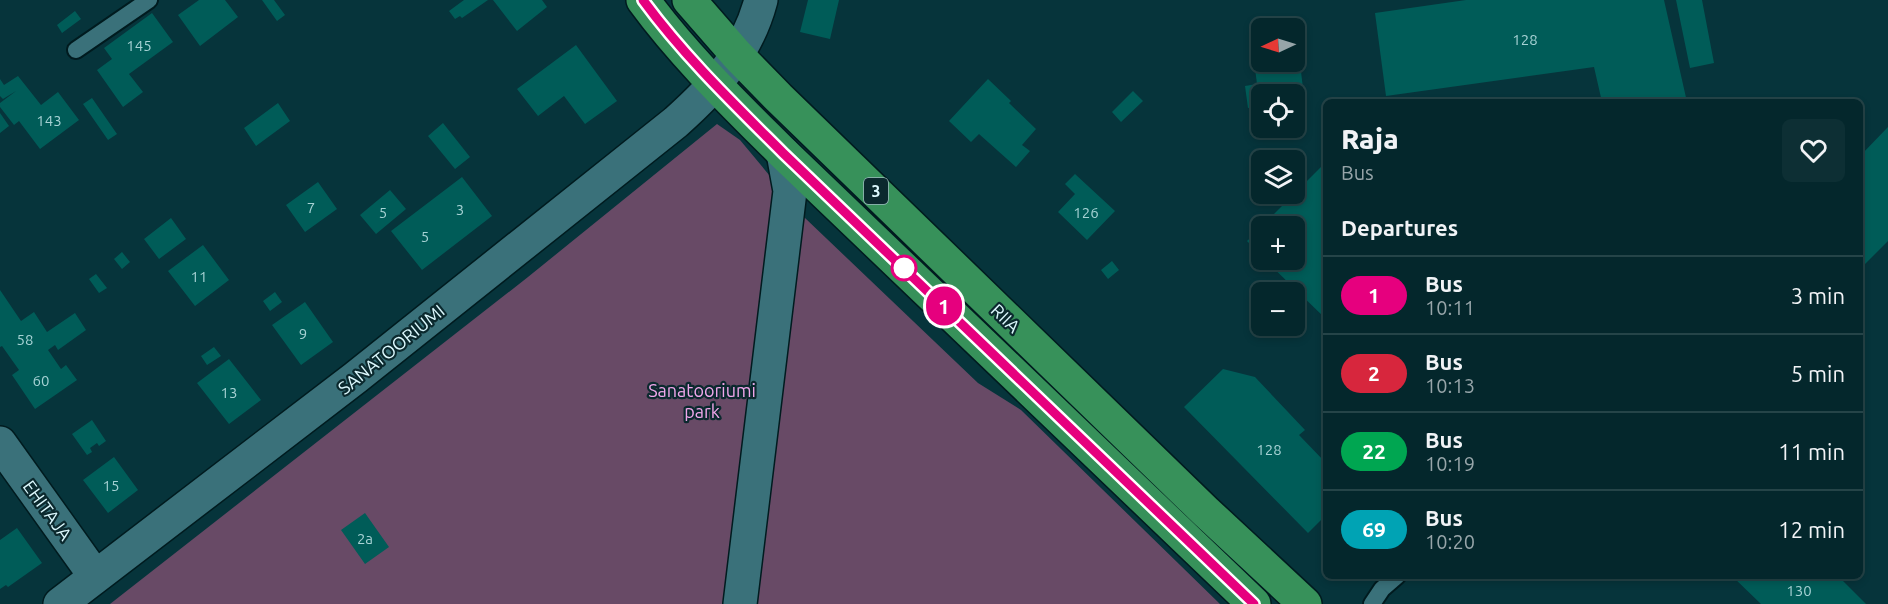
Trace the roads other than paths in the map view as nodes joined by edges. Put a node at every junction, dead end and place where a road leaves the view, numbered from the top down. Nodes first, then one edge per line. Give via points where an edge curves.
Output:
1 (149, 0) edge
2 (644, 0) edge
3 (688, 0) edge
4 (761, 0) edge
5 (76, 50) dead end
6 (737, 55) junction
7 (715, 85) junction
8 (783, 153) junction
9 (0, 443) edge
10 (95, 576) junction
11 (1394, 579) edge
12 (60, 604) edge
13 (740, 604) edge
14 (1254, 604) edge
15 (1305, 604) edge
16 (1372, 604) edge

1 - 5 lane
2 - 7 highway, RIIA / 3
3 - 6 highway, RIIA / 3
4 - 6 street, SANATOORIUMI via 754,26
6 - 7 street, SANATOORIUMI
6 - 15 highway, RIIA / 3
7 - 8 highway, RIIA / 3
7 - 10 street, SANATOORIUMI via 676,122 355,378
8 - 13 street via 790,191
8 - 14 highway, RIIA / 3
9 - 10 street, EHITAJA
10 - 12 street, SANATOORIUMI
11 - 16 lane

